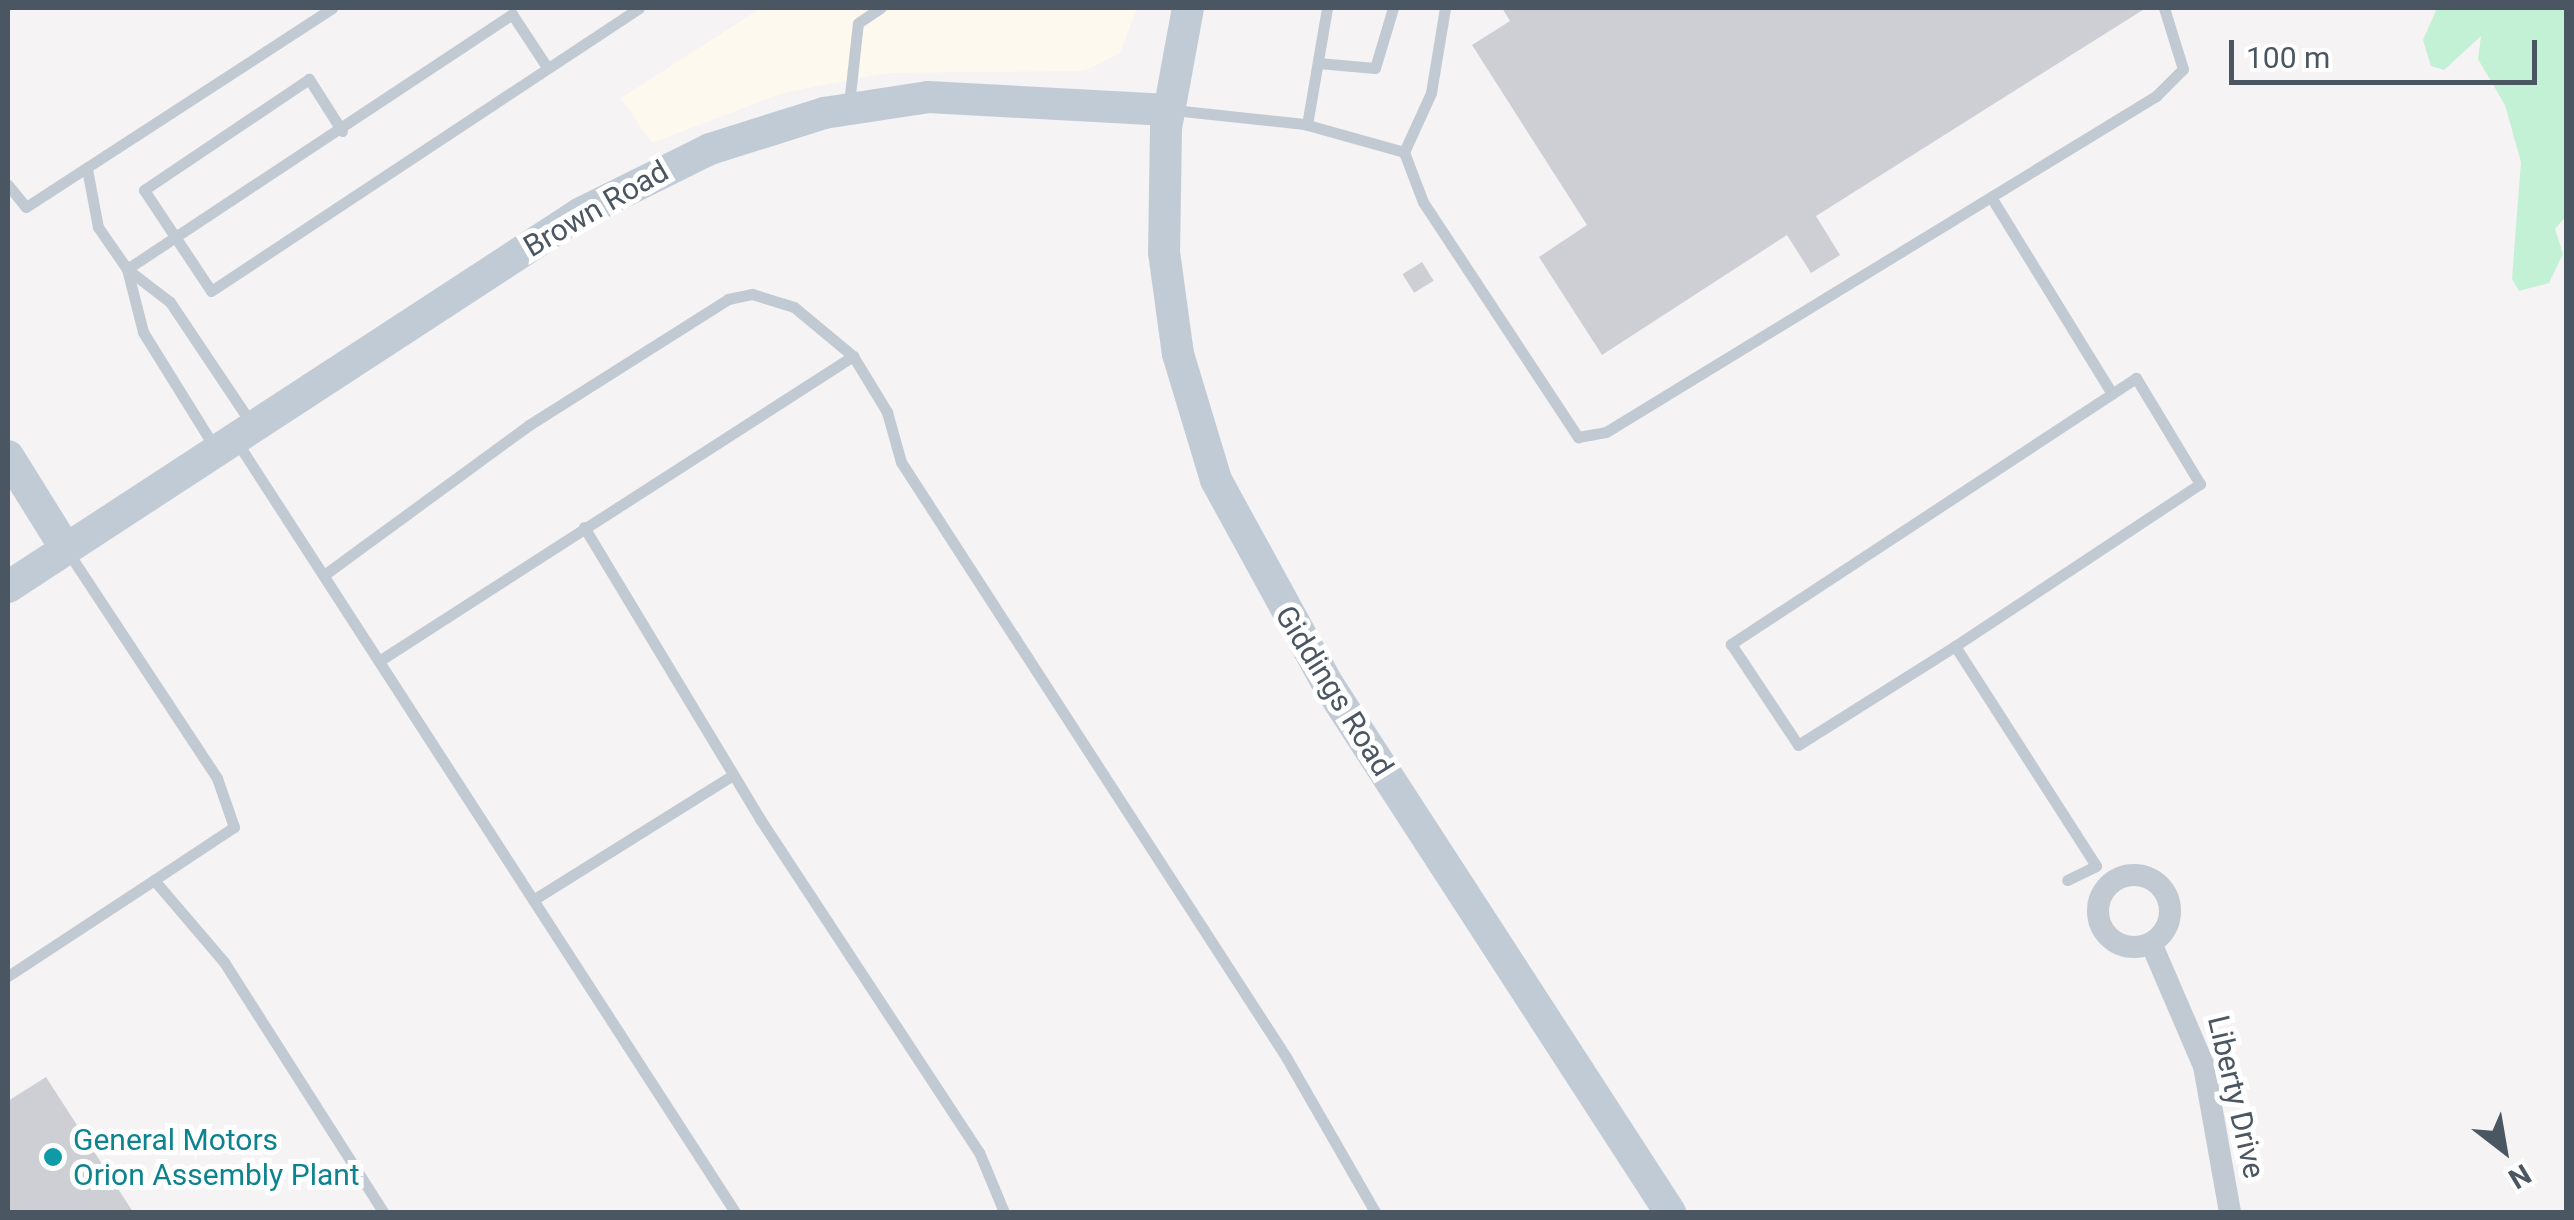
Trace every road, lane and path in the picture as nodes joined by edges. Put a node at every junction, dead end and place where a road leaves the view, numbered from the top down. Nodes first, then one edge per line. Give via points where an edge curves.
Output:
1 (332, 8) edge
2 (639, 8) edge
3 (880, 8) edge
4 (1188, 8) edge
5 (1327, 8) edge
6 (1393, 8) edge
7 (1445, 8) edge
8 (2164, 8) edge
9 (510, 11) edge
10 (1318, 63) junction
11 (547, 67) junction
12 (849, 108) junction
13 (1168, 110) junction
14 (1307, 125) junction
15 (342, 131) junction
16 (1404, 152) junction
17 (87, 169) junction
18 (8, 184) edge
19 (1991, 197) junction
20 (176, 239) junction
21 (127, 269) junction
22 (852, 356) junction
23 (2112, 394) junction
24 (235, 439) junction
25 (8, 456) edge
26 (584, 527) junction
27 (66, 548) junction
28 (324, 574) junction
29 (8, 587) edge
30 (1955, 646) junction
31 (379, 661) junction
32 (733, 774) junction
33 (154, 880) junction
34 (2067, 880) dead end
35 (533, 900) junction
36 (2151, 943) dead end
37 (8, 976) edge
38 (383, 1212) edge
39 (735, 1212) edge
40 (1004, 1212) edge
41 (1375, 1212) edge
42 (1670, 1212) edge
43 (2230, 1212) edge

1 - 17 lane
2 - 11 lane
3 - 12 lane via 858,22
4 - 13 main road
5 - 10 lane
6 - 10 lane via 1375,68
7 - 16 lane via 1430,93
8 - 19 lane via 2183,69 2156,96
9 - 11 lane
9 - 15 lane
10 - 14 lane
11 - 20 lane via 211,290
12 - 13 main road, Brown Road via 996,94
12 - 24 main road, Brown Road via 738,138 622,189
13 - 14 lane
13 - 42 main road, Giddings Road via 1163,228 1173,331 1229,511 1329,686
14 - 16 lane
15 - 20 lane
15 - 20 lane via 309,80 144,190
16 - 19 lane via 1422,202 1578,436 1606,432
17 - 18 lane via 26,207
17 - 21 lane via 98,227
19 - 23 lane
20 - 21 lane
21 - 24 lane via 170,302
21 - 24 lane via 143,332
22 - 26 lane
22 - 28 lane via 794,307 752,294 728,299 529,425
22 - 41 lane via 887,412 900,462 1286,1056
23 - 30 lane via 2136,378 2200,484
23 - 30 lane via 1732,644 1798,744
24 - 27 main road, Brown Road
24 - 28 lane
25 - 27 main road
26 - 31 lane
26 - 32 lane
27 - 29 main road, Brown Road
27 - 33 lane via 217,778 234,827
28 - 31 lane
30 - 34 lane via 2096,866
31 - 35 lane
32 - 35 lane
32 - 40 lane via 959,1119
33 - 37 lane
33 - 38 lane via 224,962
35 - 39 lane
36 - 43 street, Liberty Drive via 2204,1066

